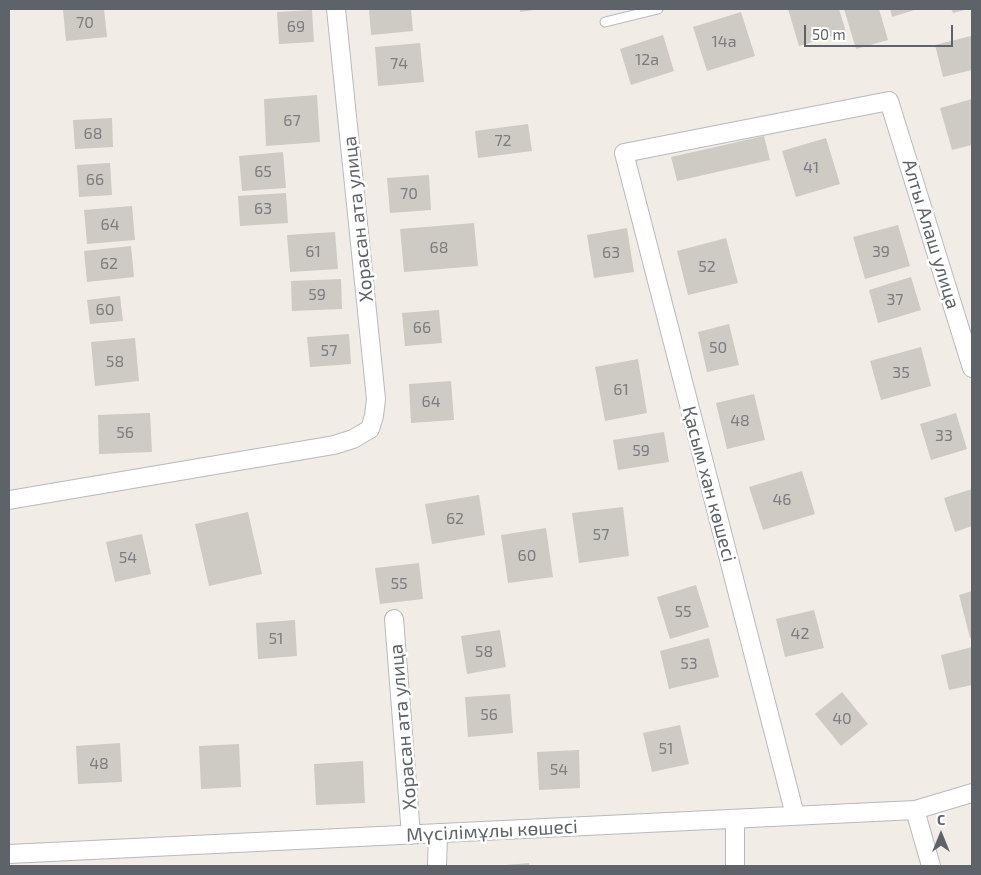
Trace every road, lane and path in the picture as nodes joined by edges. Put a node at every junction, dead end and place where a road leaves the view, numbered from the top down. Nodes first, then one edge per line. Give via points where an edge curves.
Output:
1 (336, 9) edge
2 (658, 9) edge
3 (605, 22) dead end
4 (624, 153) joint
5 (972, 368) edge
6 (9, 500) edge
7 (394, 619) dead end
8 (972, 793) edge
9 (915, 810) junction
10 (795, 815) junction
11 (735, 818) junction
12 (438, 833) junction
13 (412, 835) junction
14 (9, 854) edge
15 (76, 859) edge
16 (437, 866) edge
17 (735, 866) edge
18 (930, 866) edge

1 - 6 street, Хорасан ата улица via 376,399 370,429 334,445
2 - 3 lane
4 - 5 street, Алты Алаш улица via 889,101
4 - 10 street, Қасым хан көшесі
7 - 13 street, Хорасан ата улица
8 - 9 street, Мүсілімұлы көшесі
9 - 10 street, Мүсілімұлы көшесі
9 - 18 street
10 - 11 street, Мүсілімұлы көшесі
11 - 12 street, Мүсілімұлы көшесі
11 - 17 street
12 - 13 street, Мүсілімұлы көшесі
12 - 16 street
13 - 15 street, Мүсілімұлы көшесі
14 - 15 street, Мүсілімұлы көшесі

